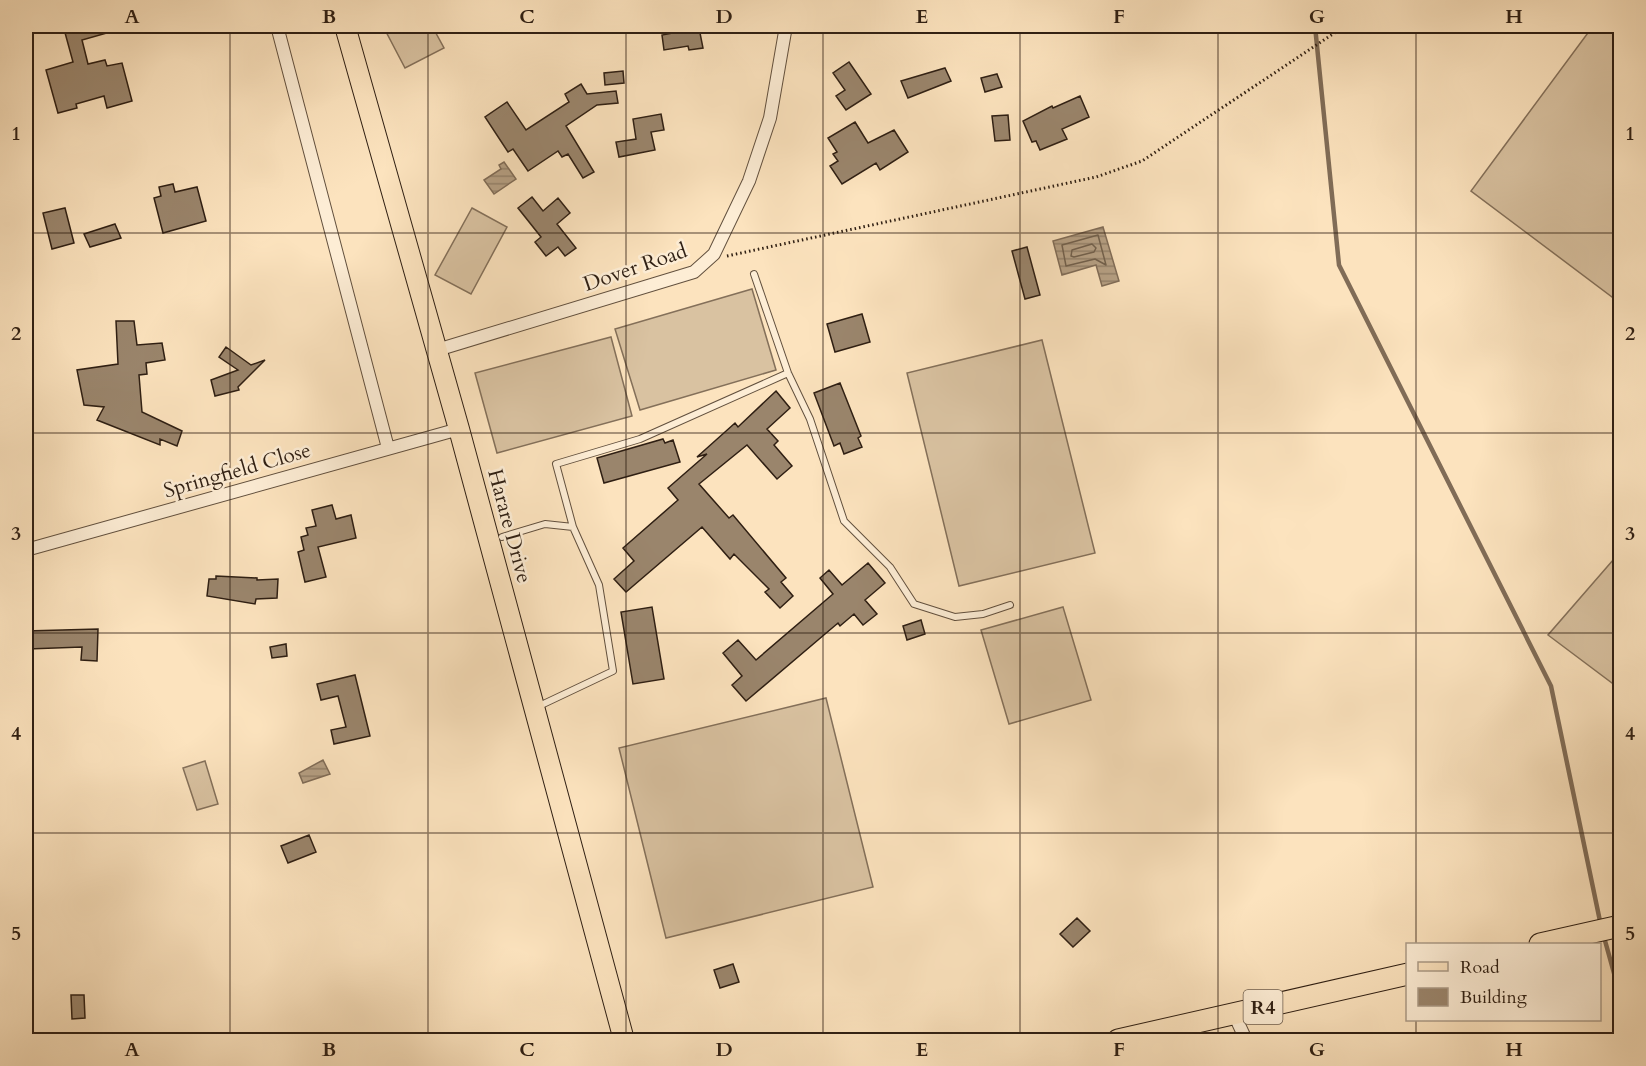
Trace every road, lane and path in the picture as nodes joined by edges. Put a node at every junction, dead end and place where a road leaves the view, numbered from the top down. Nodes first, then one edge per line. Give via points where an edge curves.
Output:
1 (277, 26) edge
2 (345, 26) edge
3 (786, 26) edge
4 (1345, 26) edge
5 (708, 259) junction
6 (754, 274) dead end
7 (437, 350) junction
8 (788, 373) junction
9 (459, 429) junction
10 (388, 448) junction
11 (573, 527) junction
12 (502, 537) dead end
13 (26, 550) edge
14 (1010, 604) dead end
15 (534, 709) junction
16 (1607, 929) edge
17 (1548, 943) edge
18 (1406, 975) edge
19 (1234, 1014) junction
20 (624, 1041) edge
21 (1118, 1041) edge
22 (1246, 1041) edge

1 - 10 street
2 - 7 main road, Harare Drive
3 - 5 street, Dover Road via 770,118 749,181 727,233
4 - 5 path via 1142,161 1096,177
5 - 7 street, Dover Road via 694,272
6 - 8 lane
7 - 9 main road, Harare Drive
8 - 11 lane via 640,439 556,464
8 - 14 lane via 810,419 844,521 890,567 914,604 955,617 983,614
9 - 10 street, Springfield Close
9 - 15 main road, Harare Drive
10 - 13 street, Springfield Close
11 - 12 lane via 545,524
11 - 15 lane via 599,585 613,671
15 - 20 main road, Harare Drive
16 - 17 highway
18 - 19 highway, R4
19 - 21 highway, R4
19 - 22 street

